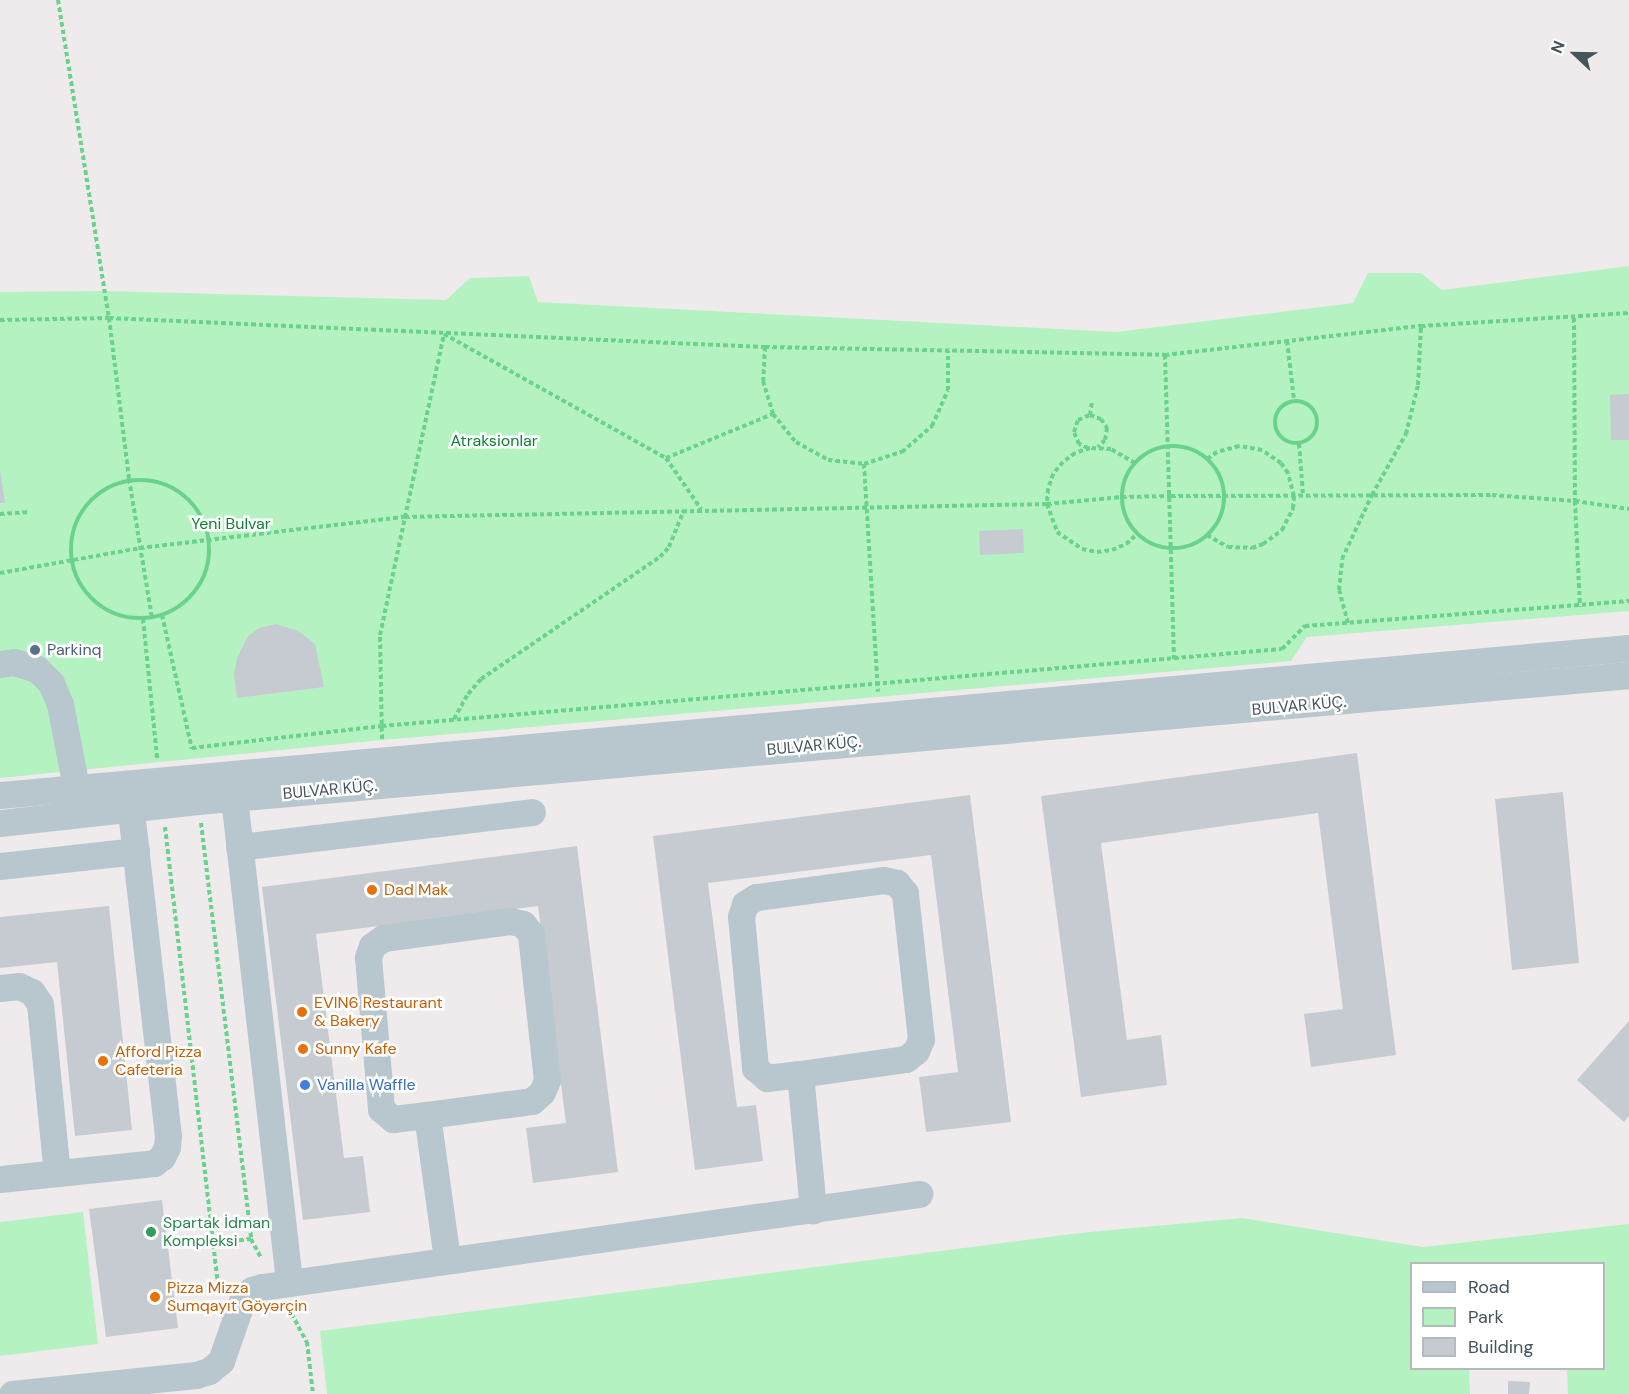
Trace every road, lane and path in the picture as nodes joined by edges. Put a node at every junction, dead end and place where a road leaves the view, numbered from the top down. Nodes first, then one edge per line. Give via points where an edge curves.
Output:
1 (58, 0) edge
2 (1629, 313) edge
3 (109, 318) junction
4 (1574, 318) junction
5 (0, 320) edge
6 (1421, 326) junction
7 (444, 334) junction
8 (1287, 341) junction
9 (765, 347) junction
10 (948, 351) junction
11 (1165, 355) junction
12 (1294, 400) junction
13 (1092, 401) dead end
14 (773, 414) junction
15 (1090, 415) junction
16 (1299, 444) junction
17 (1169, 446) junction
18 (1090, 448) junction
19 (1097, 448) junction
20 (666, 458) junction
21 (1208, 459) junction
22 (1135, 463) junction
23 (864, 464) junction
24 (129, 479) junction
25 (1303, 495) junction
26 (1372, 495) junction
27 (1171, 496) junction
28 (1294, 496) junction
29 (1122, 497) junction
30 (1224, 497) junction
31 (1575, 501) junction
32 (1047, 504) junction
33 (867, 507) junction
34 (1629, 508) edge
35 (702, 509) junction
36 (684, 510) junction
37 (30, 512) dead end
38 (0, 514) edge
39 (405, 517) junction
40 (1137, 534) junction
41 (1207, 535) junction
42 (209, 538) junction
43 (140, 548) junction
44 (1172, 548) junction
45 (70, 560) junction
46 (0, 573) edge
47 (1629, 601) edge
48 (1580, 607) junction
49 (162, 615) junction
50 (152, 618) junction
51 (143, 619) junction
52 (1348, 623) junction
53 (1629, 648) edge
54 (1174, 660) dead end
55 (0, 664) edge
56 (1629, 675) edge
57 (1264, 680) junction
58 (877, 684) junction
59 (879, 698) dead end
60 (1266, 709) junction
61 (453, 720) junction
62 (382, 726) junction
63 (382, 740) dead end
64 (192, 748) junction
65 (158, 761) dead end
66 (76, 787) junction
67 (197, 788) junction
68 (0, 795) edge
69 (234, 798) junction
70 (131, 809) junction
71 (532, 812) dead end
72 (164, 822) dead end
73 (0, 823) edge
74 (239, 847) junction
75 (136, 851) junction
76 (0, 866) edge
77 (0, 988) edge
78 (800, 1074) junction
79 (427, 1115) junction
80 (57, 1173) junction
81 (0, 1179) edge
82 (919, 1194) dead end
83 (813, 1210) junction
84 (447, 1259) junction
85 (289, 1283) junction
86 (310, 1375) dead end
87 (108, 1389) edge
88 (12, 1394) edge
89 (313, 1394) edge

1 - 3 path
2 - 4 path
3 - 5 path
3 - 7 path
3 - 24 path
4 - 6 path
4 - 31 path
6 - 8 path
6 - 26 path via 1418,385 1406,434
7 - 9 path
7 - 20 path
7 - 39 path
8 - 11 path
8 - 12 path
9 - 10 path
9 - 14 path via 763,381
10 - 11 path
10 - 23 path via 948,390 932,426 902,452
11 - 17 path
12 - 16 path via 1281,407 1275,421 1279,435
12 - 16 path via 1314,409 1318,420 1309,440
13 - 15 path
14 - 20 path
14 - 23 path via 796,442 828,460
15 - 18 path via 1078,420 1074,432 1079,444
15 - 19 path via 1101,419 1107,428 1105,440
16 - 25 path
17 - 21 path via 1189,449
17 - 22 path via 1150,451
17 - 27 path
18 - 19 path
18 - 32 path via 1075,453 1053,474
19 - 22 path via 1111,449
20 - 35 path
21 - 28 path via 1239,446 1262,450 1288,473
21 - 30 path via 1220,477
22 - 29 path
23 - 33 path
24 - 42 path via 157,480 182,492 200,513
24 - 43 path
24 - 45 path via 103,489 83,507 71,532
25 - 26 path
25 - 28 path
26 - 31 path via 1492,495
26 - 52 path via 1342,559 1339,591
27 - 29 path
27 - 30 path
27 - 44 path
28 - 30 path
28 - 41 path via 1282,530 1263,544 1252,548 1228,547
29 - 32 path
29 - 40 path via 1126,517
30 - 41 path via 1219,518
31 - 34 path
31 - 48 path
32 - 33 path
32 - 40 path via 1058,532 1082,549 1112,550
33 - 35 path
33 - 58 path
35 - 36 path
36 - 39 path
36 - 61 path via 669,547 660,557 481,679
37 - 38 path
39 - 42 path
39 - 62 path via 381,635
40 - 44 path
41 - 44 path
42 - 43 path
42 - 49 path via 208,562 199,585 184,603
43 - 45 path
43 - 50 path
44 - 54 path
45 - 46 path
45 - 51 path via 79,584 95,603 118,616
47 - 48 path
48 - 52 path
49 - 50 path
49 - 64 path
50 - 51 path
51 - 65 path
52 - 58 path via 1305,626 1282,649
53 - 57 street, BULVAR KÜÇ.
55 - 66 street via 14,662 37,669 51,683 60,704
56 - 60 street, BULVAR KÜÇ.
57 - 60 street
57 - 67 street, BULVAR KÜÇ.
58 - 59 path
58 - 61 path
60 - 69 street, BULVAR KÜÇ.
61 - 62 path
62 - 63 path
62 - 64 path
64 - 67 path
66 - 67 street, BULVAR KÜÇ.
66 - 68 street, BULVAR KÜÇ.
67 - 69 street, BULVAR KÜÇ.
67 - 70 street, BULVAR KÜÇ.
67 - 72 path via 250,1239 214,1243
69 - 74 street
70 - 73 street, BULVAR KÜÇ.
70 - 75 street
71 - 74 street
74 - 85 street
75 - 76 street
75 - 80 street via 167,1147 154,1163
77 - 80 street via 19,986 32,992 40,1004
78 - 78 street via 767,1078 755,1068 741,916 745,904 756,897 885,880 897,883 905,893 921,1039 916,1051 906,1059
78 - 83 street
79 - 79 street via 393,1119 381,1109 368,957 372,945 383,938 511,921 523,924 531,934 547,1080 542,1092 532,1101
79 - 84 street
80 - 81 street
82 - 83 street
83 - 84 street
84 - 85 street
85 - 87 street via 252,1290 243,1298 221,1361 209,1371
86 - 89 path
87 - 88 street

